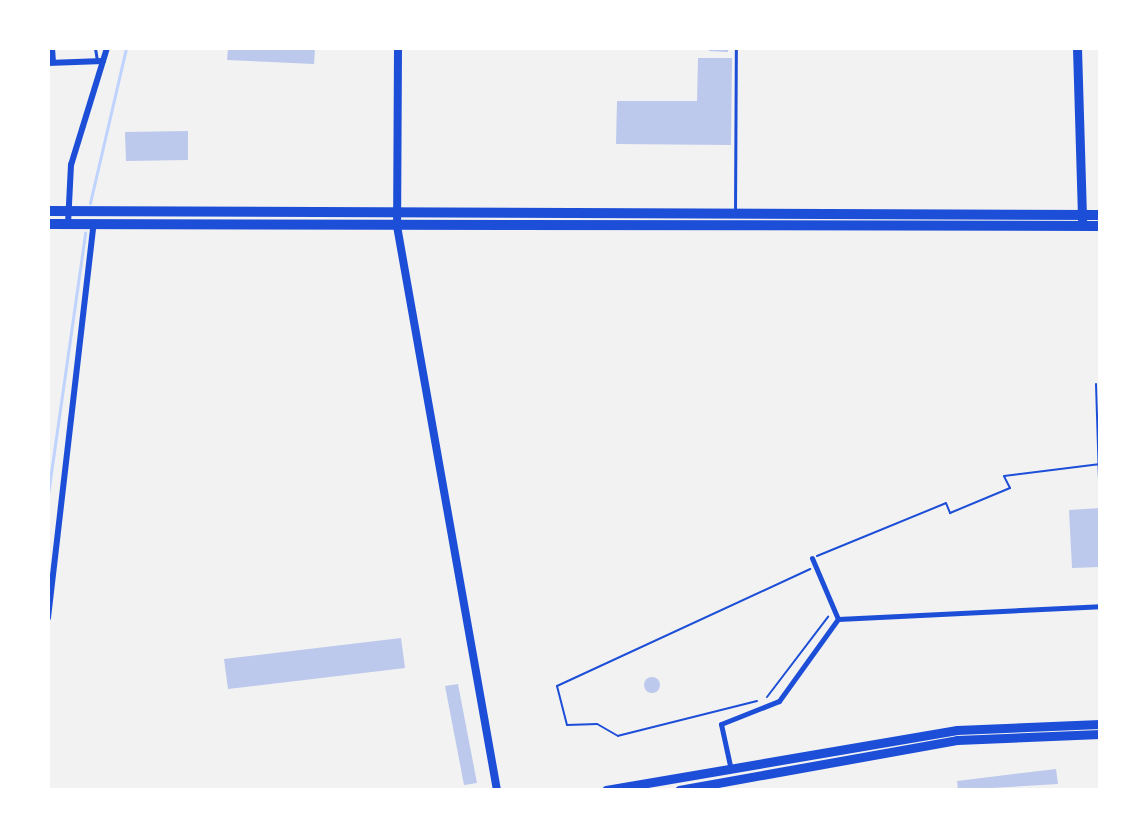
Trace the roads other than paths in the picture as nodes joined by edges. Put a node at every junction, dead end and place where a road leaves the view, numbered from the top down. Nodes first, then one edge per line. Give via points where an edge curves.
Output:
1 (52, 48) edge
2 (95, 48) edge
3 (107, 48) edge
4 (398, 48) edge
5 (736, 48) edge
6 (1077, 48) edge
7 (100, 61) junction
8 (51, 63) edge
9 (48, 211) edge
10 (70, 211) junction
11 (96, 212) junction
12 (1100, 215) edge
13 (735, 216) junction
14 (1082, 220) junction
15 (397, 221) junction
16 (600, 221) junction
17 (48, 224) edge
18 (68, 224) junction
19 (94, 224) junction
20 (1100, 226) edge
21 (812, 558) road end
22 (48, 562) edge
23 (57, 563) junction
24 (1100, 606) edge
25 (48, 618) edge
26 (838, 619) junction
27 (1100, 724) edge
28 (1100, 734) edge
29 (731, 770) junction
30 (497, 790) edge
31 (606, 790) edge
32 (679, 790) edge

1 - 8 street
2 - 7 lane
3 - 7 street
4 - 15 street
5 - 13 lane
6 - 14 main road
7 - 8 street
7 - 10 street via 71,165
9 - 10 main road
10 - 11 main road
10 - 18 street
11 - 15 main road
11 - 19 street
12 - 14 main road
13 - 14 main road
13 - 16 main road
14 - 16 main road
14 - 20 main road
15 - 16 main road
15 - 19 main road
15 - 30 street
17 - 18 main road
18 - 19 main road
19 - 23 street
21 - 26 street
22 - 23 street
23 - 25 street
24 - 26 street
26 - 29 street via 779,701 721,724
27 - 29 main road via 957,730
28 - 32 main road via 957,740
29 - 31 main road

